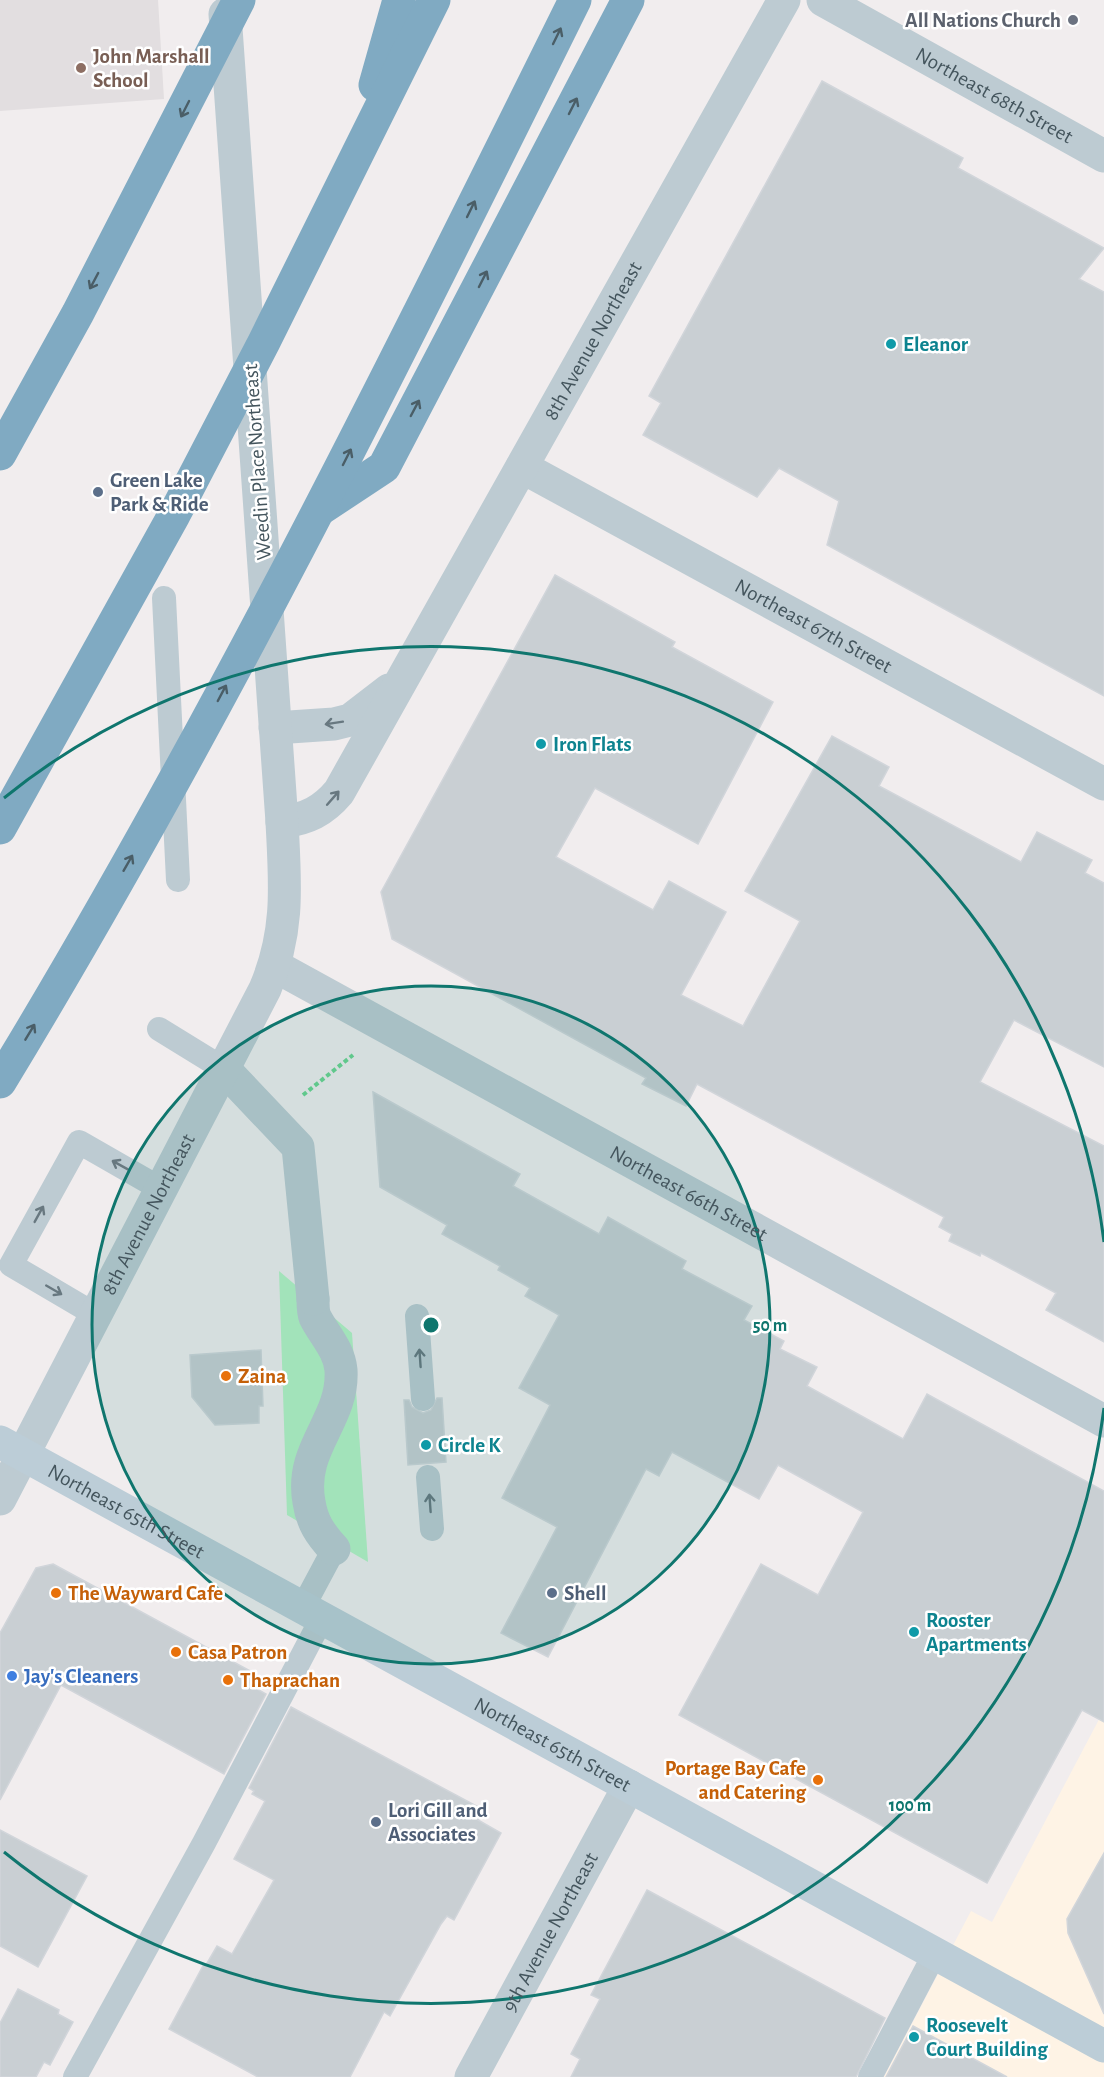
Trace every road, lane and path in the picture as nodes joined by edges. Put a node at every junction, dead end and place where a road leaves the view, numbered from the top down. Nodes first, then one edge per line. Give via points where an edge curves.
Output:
1 (224, 0) edge
2 (239, 0) edge
3 (575, 0) edge
4 (628, 0) edge
5 (784, 0) edge
6 (822, 0) edge
7 (419, 6) edge
8 (1104, 156) edge
9 (0, 454) edge
10 (522, 467) junction
11 (321, 509) junction
12 (164, 598) dead end
13 (399, 681) junction
14 (275, 728) junction
15 (1104, 784) edge
16 (282, 822) junction
17 (0, 828) edge
18 (178, 880) dead end
19 (284, 925) joint
20 (275, 966) junction
21 (159, 1029) dead end
22 (359, 1057) dead end
23 (224, 1069) junction
24 (0, 1082) edge
25 (297, 1100) dead end
26 (161, 1189) junction
27 (96, 1315) junction
28 (417, 1316) dead end
29 (423, 1399) dead end
30 (1104, 1421) edge
31 (11, 1448) edge
32 (428, 1477) dead end
33 (0, 1499) edge
34 (432, 1529) dead end
35 (334, 1549) joint
36 (313, 1613) junction
37 (629, 1786) junction
38 (935, 1953) junction
39 (1104, 2046) edge
40 (75, 2077) edge
41 (471, 2077) edge
42 (870, 2077) edge

1 - 14 street, Weedin Place Northeast
2 -> 9 highway via 94,282
11 -> 3 highway
11 -> 4 highway via 384,467
5 - 10 street, 8th Avenue Northeast
6 - 8 street, Northeast 68th Street
7 - 17 highway via 351,167 174,515
10 - 13 street, 8th Avenue Northeast
10 - 15 street, Northeast 67th Street
24 -> 11 highway via 170,790
12 - 18 lane
13 -> 14 street, 8th Avenue Northeast via 350,720
16 -> 13 street, 8th Avenue Northeast via 299,820 329,804 339,792
14 - 16 street, Weedin Place Northeast
16 - 19 street, Weedin Place Northeast
19 - 20 street, 8th Avenue Northeast
20 - 23 street, 8th Avenue Northeast
20 - 30 street, Northeast 66th Street
21 - 23 lane
22 - 25 path via 351,1055
23 - 26 street, 8th Avenue Northeast
23 - 35 street via 298,1147 314,1316 336,1351 341,1368 334,1411 308,1465 307,1493 315,1525
26 - 27 street, 8th Avenue Northeast
26 -> 27 lane via 79,1142 11,1265
27 - 31 street, 8th Avenue Northeast
29 -> 28 lane
31 - 33 street, 8th Avenue Northeast
31 - 36 main road, Northeast 65th Street
34 -> 32 lane
35 - 36 lane
36 - 37 main road, Northeast 65th Street
36 - 40 lane via 207,1837
37 - 38 main road, Northeast 65th Street
37 - 41 street, 9th Avenue Northeast
38 - 39 main road, Northeast 65th Street
38 - 42 lane

